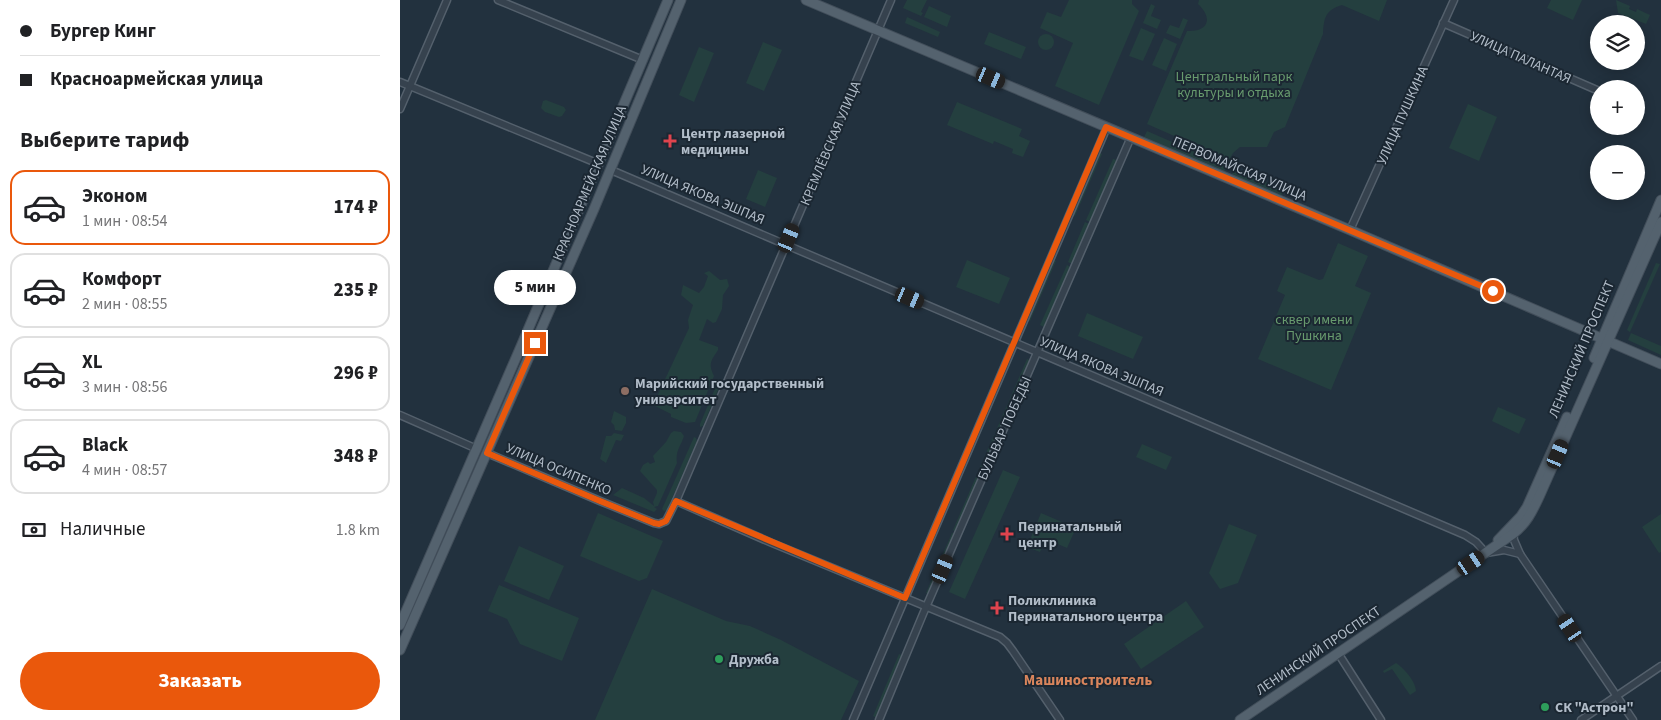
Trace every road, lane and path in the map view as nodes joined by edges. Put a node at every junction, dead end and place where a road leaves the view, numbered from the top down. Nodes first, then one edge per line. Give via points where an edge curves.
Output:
1 (447, 0) edge
2 (498, 0) edge
3 (668, 0) edge
4 (681, 0) edge
5 (806, 0) edge
6 (891, 0) edge
7 (1454, 0) edge
8 (1443, 23) junction
9 (878, 30) junction
10 (643, 60) junction
11 (400, 82) edge
12 (410, 86) junction
13 (1590, 87) edge
14 (400, 109) edge
15 (1106, 127) junction
16 (1131, 137) junction
17 (599, 164) junction
18 (610, 170) junction
19 (1661, 200) edge
20 (1661, 222) edge
21 (1350, 230) junction
22 (786, 245) junction
23 (1605, 340) junction
24 (1015, 343) junction
25 (1037, 353) junction
26 (1661, 364) edge
27 (400, 415) edge
28 (477, 449) junction
29 (487, 453) junction
30 (676, 501) junction
31 (1527, 507) junction
32 (654, 523) joint
33 (1513, 534) junction
34 (1486, 553) junction
35 (1520, 554) junction
36 (905, 598) junction
37 (926, 606) junction
38 (400, 625) edge
39 (400, 650) edge
40 (1338, 653) junction
41 (1661, 666) edge
42 (1616, 696) junction
43 (853, 720) edge
44 (879, 720) edge
45 (1060, 720) edge
46 (1240, 720) edge
47 (1381, 720) edge
48 (1581, 720) edge
49 (1633, 720) edge

1 - 12 street
2 - 10 street
3 - 10 main road, КРАСНОАРМЕЙСКАЯ УЛИЦА
4 - 18 main road, КРАСНОАРМЕЙСКАЯ УЛИЦА
5 - 9 main road, ПЕРВОМАЙСКАЯ УЛИЦА
6 - 9 street, КРЕМЛЁВСКАЯ УЛИЦА
7 - 8 street, УЛИЦА ПУШКИНА
8 - 13 street, УЛИЦА ПАЛАНТАЯ
8 - 21 street, УЛИЦА ПУШКИНА
9 - 15 main road, ПЕРВОМАЙСКАЯ УЛИЦА
9 - 22 street, КРЕМЛЁВСКАЯ УЛИЦА
10 - 17 main road, КРАСНОАРМЕЙСКАЯ УЛИЦА
11 - 12 street, УЛИЦА ЯКОВА ЭШПАЯ
12 - 14 street
12 - 17 street, УЛИЦА ЯКОВА ЭШПАЯ
15 - 16 main road, ПЕРВОМАЙСКАЯ УЛИЦА
15 - 24 street, БУЛЬВАР ПОБЕДЫ
16 - 21 main road, ПЕРВОМАЙСКАЯ УЛИЦА
16 - 25 street, БУЛЬВАР ПОБЕДЫ
17 - 18 main road, УЛИЦА ЯКОВА ЭШПАЯ
17 - 28 main road, КРАСНОАРМЕЙСКАЯ УЛИЦА
18 - 22 street, УЛИЦА ЯКОВА ЭШПАЯ
18 - 29 main road, КРАСНОАРМЕЙСКАЯ УЛИЦА
19 - 23 main road, ЛЕНИНСКИЙ ПРОСПЕКТ
20 - 23 main road, ЛЕНИНСКИЙ ПРОСПЕКТ
21 - 23 main road, ПЕРВОМАЙСКАЯ УЛИЦА
22 - 24 street, УЛИЦА ЯКОВА ЭШПАЯ
22 - 30 street, КРЕМЛЁВСКАЯ УЛИЦА
23 - 26 main road, ПЕРВОМАЙСКАЯ УЛИЦА
23 - 31 main road, ЛЕНИНСКИЙ ПРОСПЕКТ
23 - 33 main road, ЛЕНИНСКИЙ ПРОСПЕКТ via 1529,518
24 - 25 street, УЛИЦА ЯКОВА ЭШПАЯ
24 - 36 street, БУЛЬВАР ПОБЕДЫ
25 - 34 street, УЛИЦА ЯКОВА ЭШПАЯ via 1465,535
25 - 37 street, БУЛЬВАР ПОБЕДЫ
27 - 28 street, УЛИЦА ОСИПЕНКО
28 - 29 main road, УЛИЦА ОСИПЕНКО
28 - 38 main road, КРАСНОАРМЕЙСКАЯ УЛИЦА
29 - 32 street, УЛИЦА ОСИПЕНКО
29 - 39 main road, КРАСНОАРМЕЙСКАЯ УЛИЦА
30 - 32 street, КРЕМЛЁВСКАЯ УЛИЦА via 666,521
30 - 36 street
31 - 33 street
31 - 34 main road, ЛЕНИНСКИЙ ПРОСПЕКТ
33 - 34 main road, ЛЕНИНСКИЙ ПРОСПЕКТ
33 - 35 street
34 - 35 street via 1504,550
34 - 40 main road, ЛЕНИНСКИЙ ПРОСПЕКТ
35 - 42 street
36 - 37 street
36 - 43 street, БУЛЬВАР ПОБЕДЫ
37 - 44 street, БУЛЬВАР ПОБЕДЫ
37 - 45 street via 1000,637
40 - 46 main road, ЛЕНИНСКИЙ ПРОСПЕКТ
40 - 47 street
41 - 42 street
42 - 48 street
42 - 49 street

